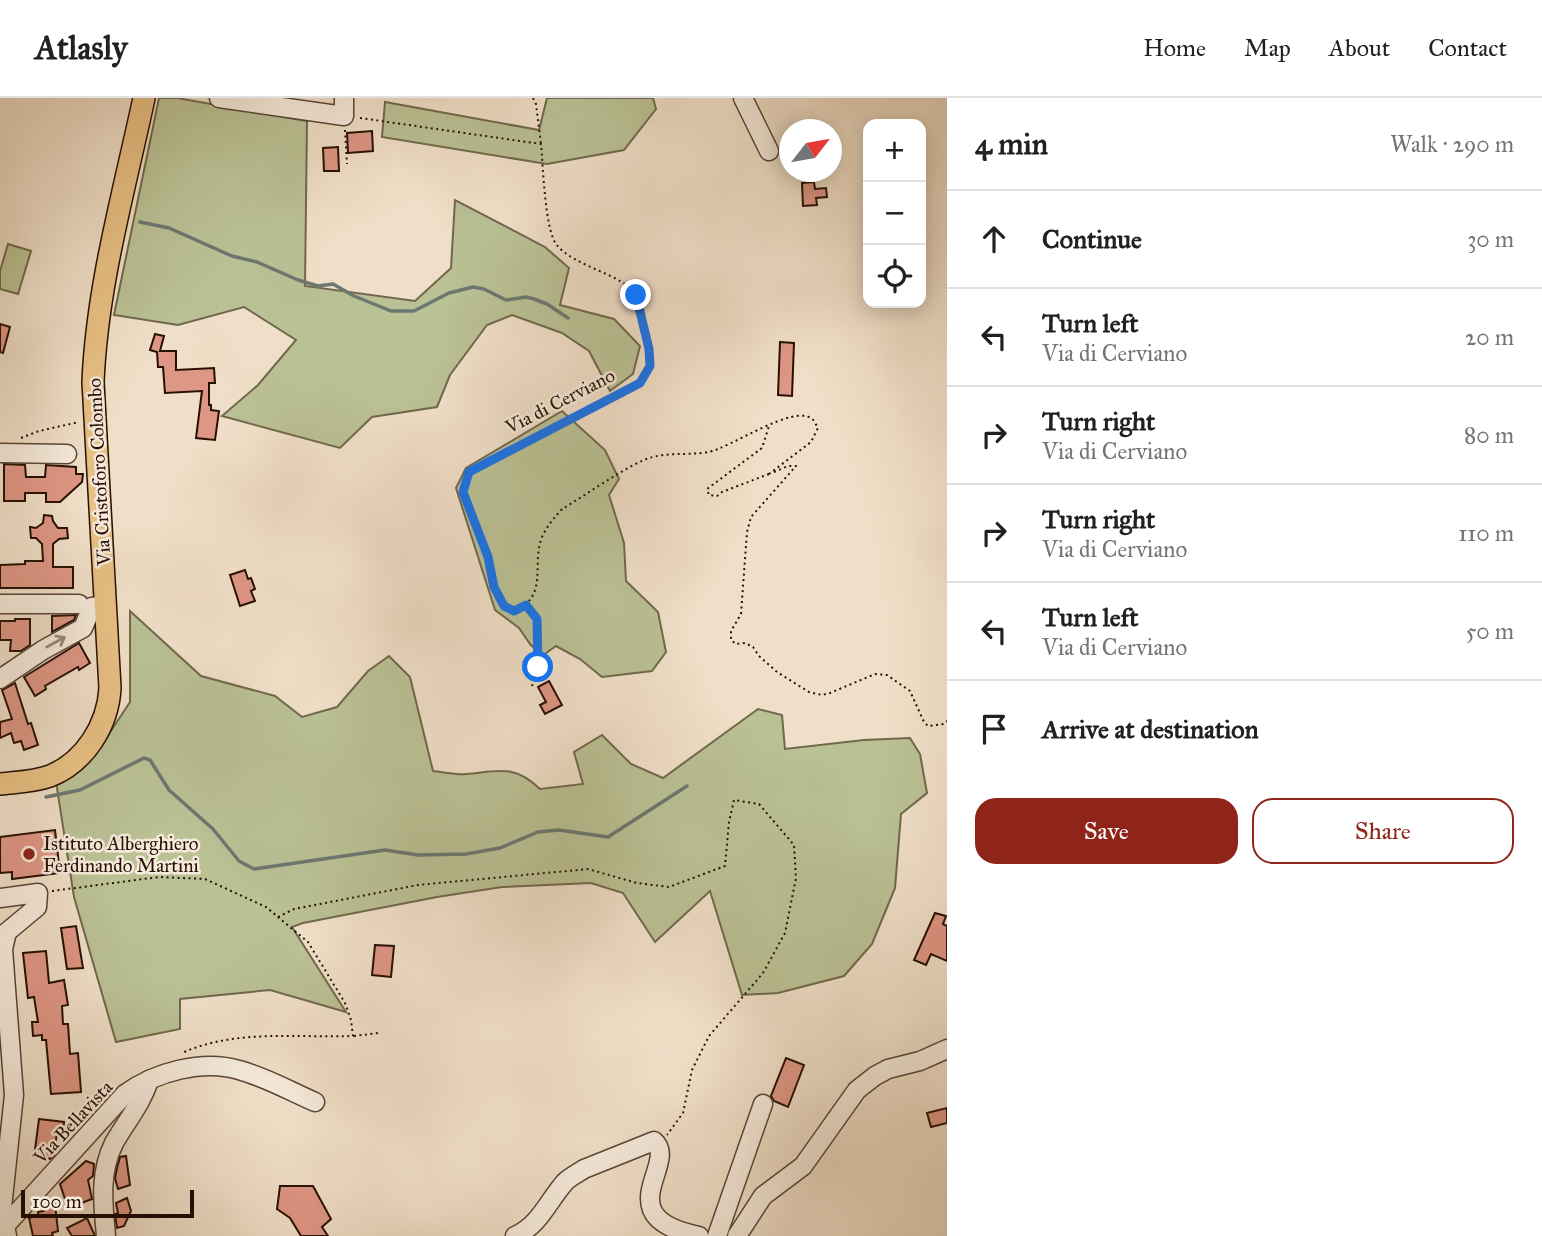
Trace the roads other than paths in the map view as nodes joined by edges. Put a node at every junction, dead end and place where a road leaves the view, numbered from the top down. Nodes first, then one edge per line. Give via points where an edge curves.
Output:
1 (145, 98) edge
2 (219, 98) edge
3 (744, 98) edge
4 (344, 107) edge
5 (769, 151) dead end
6 (1, 453) edge
7 (66, 454) dead end
8 (0, 604) edge
9 (79, 604) dead end
10 (105, 605) junction
11 (0, 679) edge
12 (0, 784) edge
13 (0, 898) edge
14 (947, 1049) edge
15 (149, 1080) junction
16 (315, 1102) dead end
17 (763, 1104) dead end
18 (6, 1231) edge
19 (106, 1236) edge
20 (514, 1236) edge
21 (699, 1236) edge
22 (728, 1236) edge

1 - 10 main road, Via Cristoforo Colombo via 101,297 95,345
2 - 4 street
3 - 5 street
6 - 7 street
8 - 9 street
11 -> 10 street via 83,628 92,607
10 - 12 main road, Via Cristoforo Colombo via 109,699 98,732 62,769 40,779
13 - 18 street via 38,893 37,907 6,932 3,949 14,1095 2,1208
14 - 22 street via 888,1069 857,1090 803,1166 763,1196
15 - 16 street, Via Bellavista via 217,1066 239,1070
15 - 18 street, Via Bellavista via 125,1094
15 - 19 street via 113,1145 105,1170
17 - 22 street
20 - 21 street via 540,1217 573,1175 649,1141 659,1145 662,1153 650,1190 656,1217 676,1231

